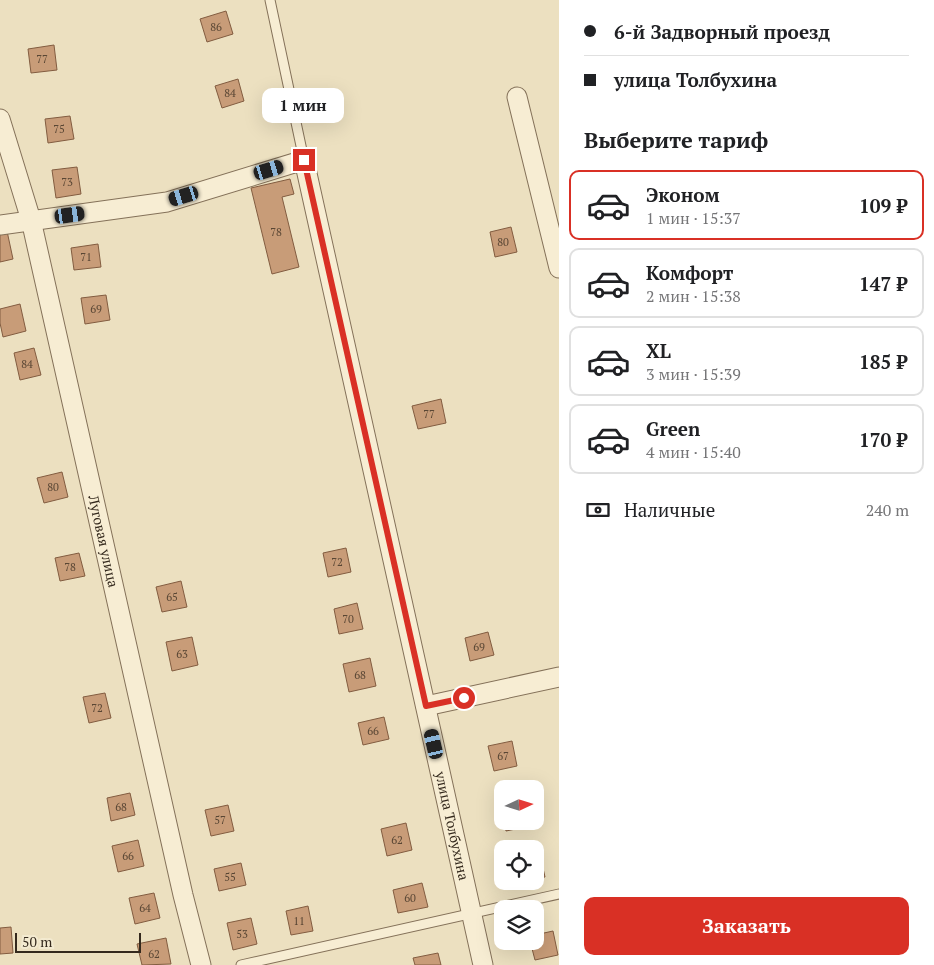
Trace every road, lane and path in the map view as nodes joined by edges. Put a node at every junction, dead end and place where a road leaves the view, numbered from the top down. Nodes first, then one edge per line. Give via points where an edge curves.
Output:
1 (270, 0) edge
2 (517, 97) dead end
3 (0, 119) edge
4 (304, 160) junction
5 (31, 220) junction
6 (0, 225) edge
7 (559, 268) edge
8 (559, 677) edge
9 (426, 706) junction
10 (559, 894) edge
11 (472, 914) junction
12 (200, 965) edge
13 (242, 965) edge
14 (484, 965) edge

1 - 4 lane
2 - 7 street
3 - 5 street, Луговая улица
4 - 5 street via 167,202
4 - 9 street, улица Толбухина
5 - 6 street
5 - 12 street, Луговая улица
8 - 9 street
9 - 11 street, улица Толбухина
10 - 11 lane
11 - 13 lane
11 - 14 street, улица Толбухина

